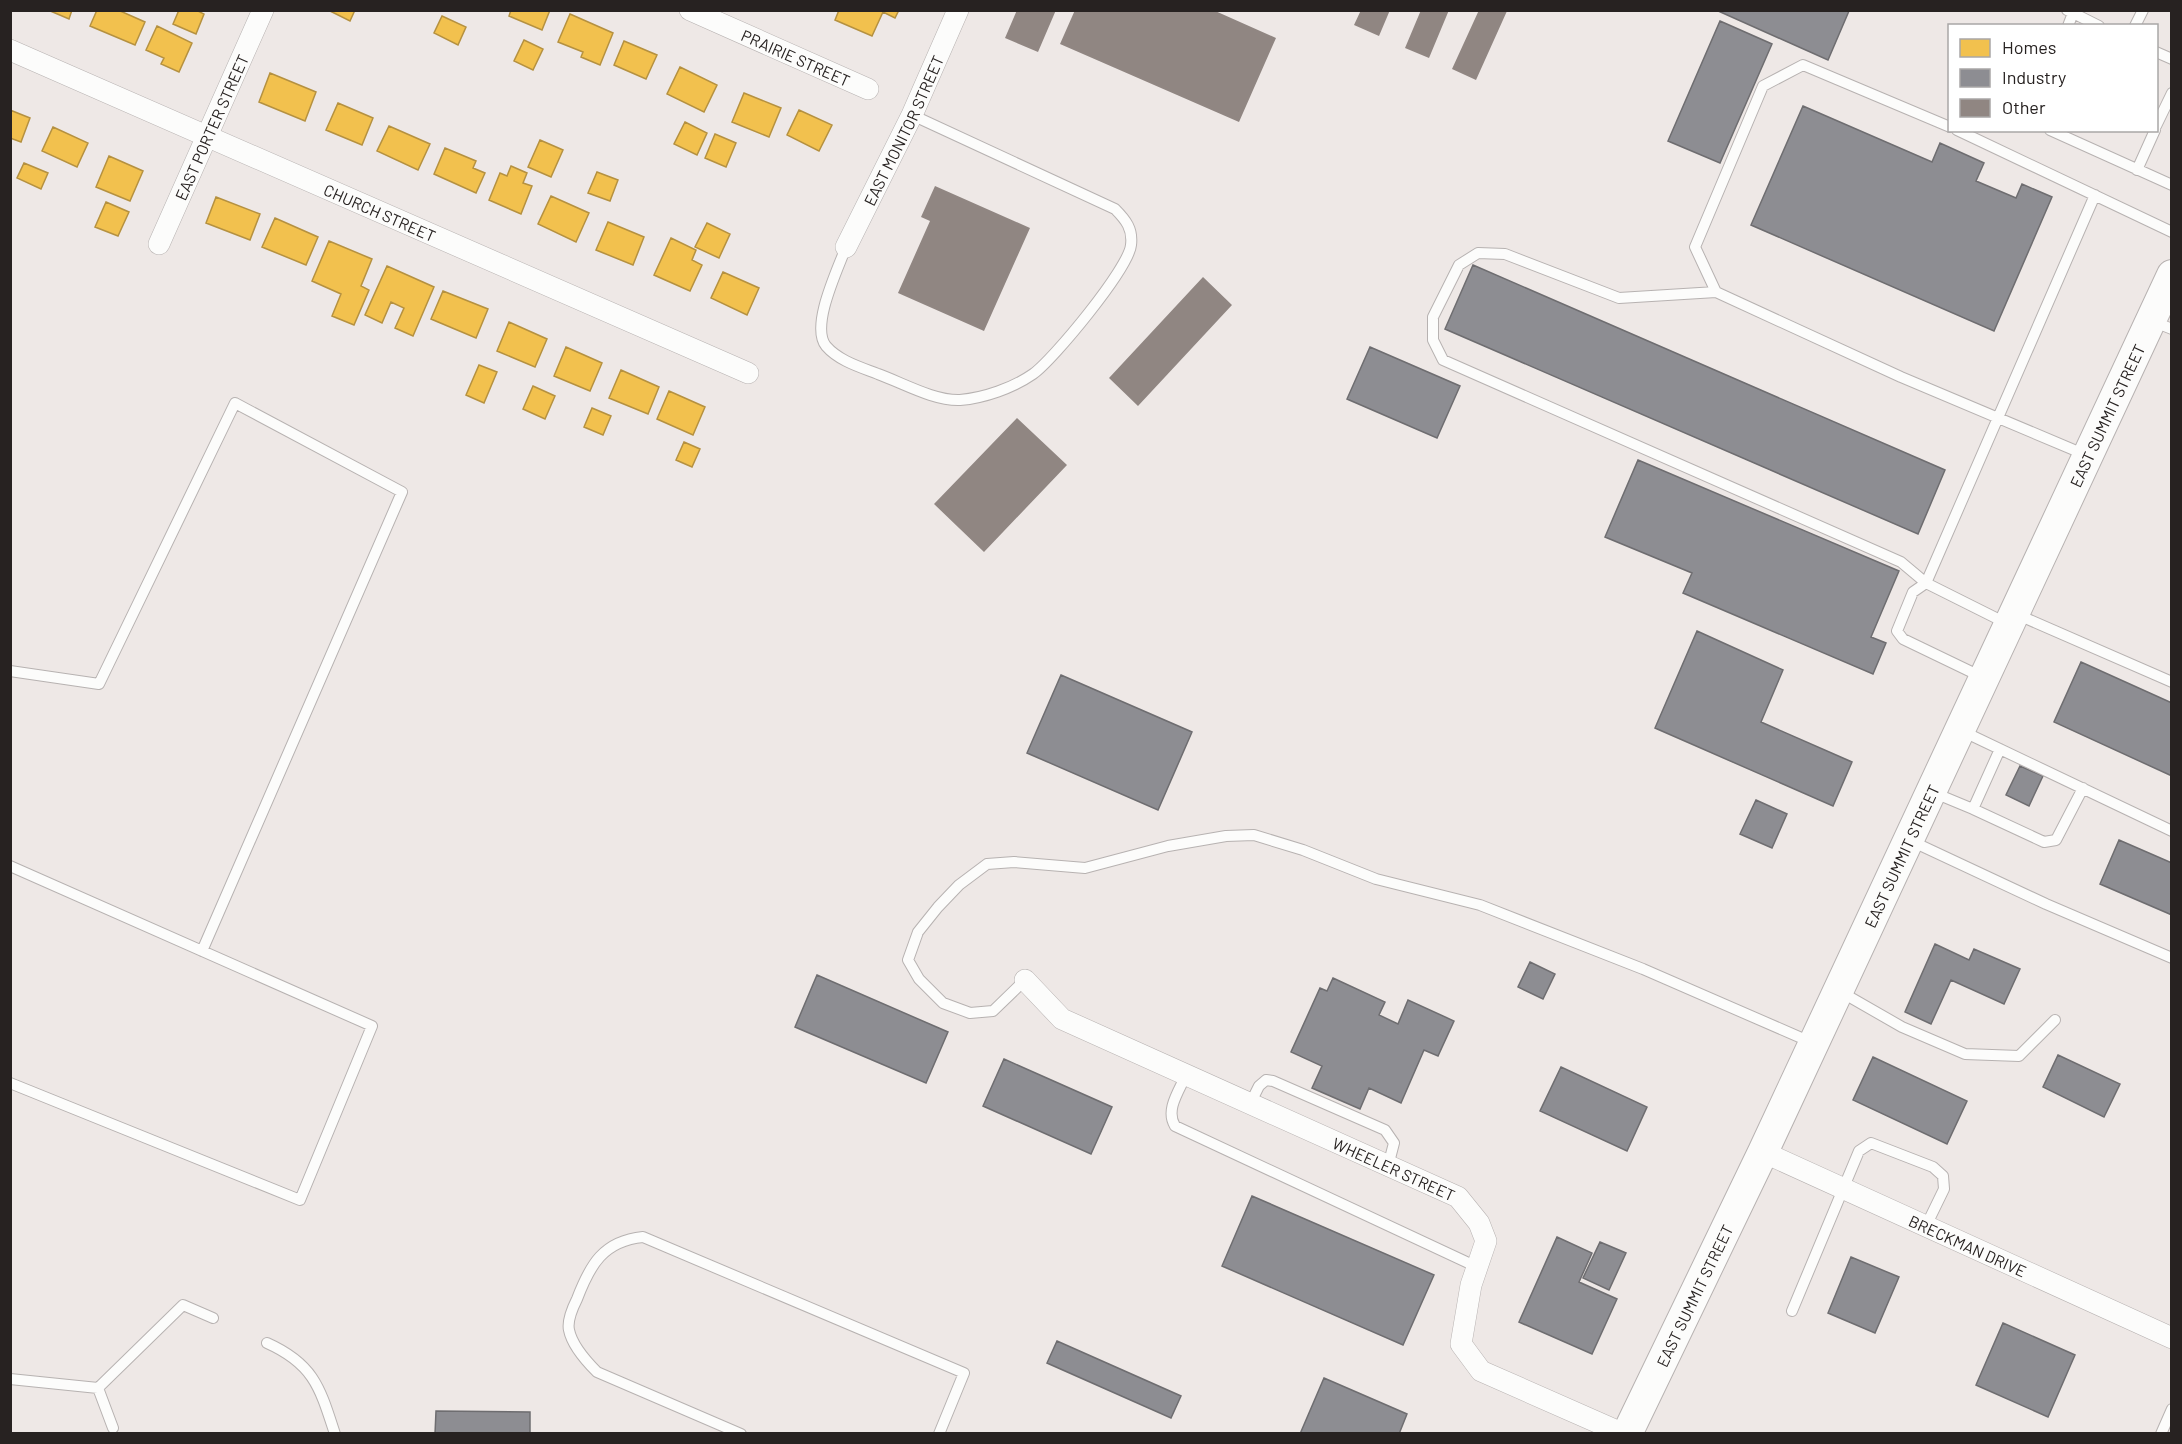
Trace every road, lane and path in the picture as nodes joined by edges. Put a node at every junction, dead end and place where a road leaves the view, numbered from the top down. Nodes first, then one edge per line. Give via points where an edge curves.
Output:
1 (263, 10) edge
2 (690, 10) edge
3 (958, 10) edge
4 (2143, 10) edge
5 (2070, 12) edge
6 (2095, 24) edge
7 (2136, 24) edge
8 (10, 50) edge
9 (2158, 52) edge
10 (2172, 59) edge
11 (868, 89) dead end
12 (2172, 93) edge
13 (912, 115) junction
14 (2158, 124) edge
15 (1948, 126) edge
16 (1961, 132) edge
17 (2054, 132) edge
18 (2154, 132) edge
19 (205, 135) junction
20 (2137, 170) junction
21 (2172, 185) edge
22 (2096, 195) junction
23 (2172, 231) edge
24 (159, 244) dead end
25 (846, 247) joint
26 (2172, 275) edge
27 (1716, 292) junction
28 (2162, 325) edge
29 (748, 373) dead end
30 (1998, 417) junction
31 (2087, 455) junction
32 (1926, 583) junction
33 (2011, 619) junction
34 (10, 671) edge
35 (1984, 678) junction
36 (2172, 682) edge
37 (1959, 730) junction
38 (2000, 749) junction
39 (2083, 788) junction
40 (1930, 792) junction
41 (1973, 809) junction
42 (2172, 831) edge
43 (1908, 839) junction
44 (10, 866) edge
45 (202, 951) junction
46 (2172, 958) edge
47 (1025, 980) joint
48 (1838, 991) junction
49 (2055, 1020) dead end
50 (1813, 1043) junction
51 (1186, 1075) junction
52 (10, 1083) edge
53 (1250, 1104) junction
54 (1763, 1152) junction
55 (1388, 1166) junction
56 (1843, 1189) junction
57 (1926, 1226) junction
58 (1477, 1267) junction
59 (1792, 1311) dead end
60 (213, 1318) dead end
61 (2172, 1338) edge
62 (267, 1343) dead end
63 (10, 1379) edge
64 (98, 1388) junction
65 (2172, 1409) edge
66 (113, 1428) dead end
67 (334, 1434) edge
68 (741, 1434) edge
69 (939, 1434) edge
70 (1626, 1434) edge
71 (2161, 1434) edge

1 - 19 street, EAST PORTER STREET
2 - 11 street, PRAIRIE STREET
3 - 13 street, EAST MONITOR STREET
4 - 7 lane
5 - 6 lane
8 - 19 street, CHURCH STREET
9 - 10 lane
12 - 14 lane
13 - 25 street, EAST MONITOR STREET
13 - 25 lane via 1115,209 1131,233 1131,248 1123,267 1049,361 1033,374 1017,384 958,400 855,365 825,345 820,334 821,318
15 - 27 lane via 1803,65 1763,86 1695,247
16 - 22 lane
17 - 20 lane
18 - 20 lane
19 - 24 street, EAST PORTER STREET
19 - 29 street, CHURCH STREET
20 - 21 lane
22 - 23 lane
22 - 30 lane
26 - 28 street, EAST SUMMIT STREET
27 - 30 lane
27 - 32 lane via 1619,298 1505,254 1478,253 1459,265 1433,316 1433,340 1443,360 1901,562
28 - 31 street, EAST SUMMIT STREET
30 - 31 lane
30 - 32 lane
31 - 33 street, EAST SUMMIT STREET
32 - 33 lane
32 - 35 lane via 1913,592 1897,631 1903,639
33 - 35 street, EAST SUMMIT STREET
33 - 36 lane
34 - 45 lane via 99,684 235,403 402,492
35 - 37 street, EAST SUMMIT STREET
37 - 38 lane
37 - 40 street, EAST SUMMIT STREET
38 - 39 lane
38 - 41 lane
39 - 41 lane via 2056,840 2044,842
39 - 42 lane
40 - 41 lane
40 - 43 street, EAST SUMMIT STREET
43 - 46 lane
43 - 48 street, EAST SUMMIT STREET
44 - 45 lane
45 - 52 lane via 372,1026 300,1200
47 - 50 lane via 993,1011 970,1013 943,1003 919,979 908,960 918,932 938,907 958,885 987,864 1014,861 1084,868 1168,846 1254,835 1376,879 1480,905 1643,969
47 - 51 street, WHEELER STREET via 1062,1019
48 - 49 lane via 1902,1027 1965,1054 2019,1056
48 - 50 street, EAST SUMMIT STREET
50 - 54 street, EAST SUMMIT STREET
51 - 53 street, WHEELER STREET
51 - 58 lane via 1171,1110 1175,1126
53 - 55 street, WHEELER STREET
53 - 55 lane via 1259,1086 1266,1080 1273,1081 1385,1130 1394,1143
54 - 56 street, BRECKMAN DRIVE
54 - 70 street, EAST SUMMIT STREET
55 - 58 street, WHEELER STREET via 1458,1197 1479,1223 1486,1241
56 - 57 street, BRECKMAN DRIVE
56 - 57 lane via 1860,1151 1871,1143 1933,1167 1943,1176 1944,1189
56 - 59 lane
57 - 61 street, BRECKMAN DRIVE
58 - 70 street, WHEELER STREET via 1461,1344 1481,1371
60 - 64 lane via 183,1305
62 - 67 lane via 300,1361 314,1377
63 - 64 lane
64 - 66 lane
65 - 71 lane
68 - 69 lane via 597,1372 584,1359 568,1329 591,1266 606,1250 623,1239 642,1237 964,1373

